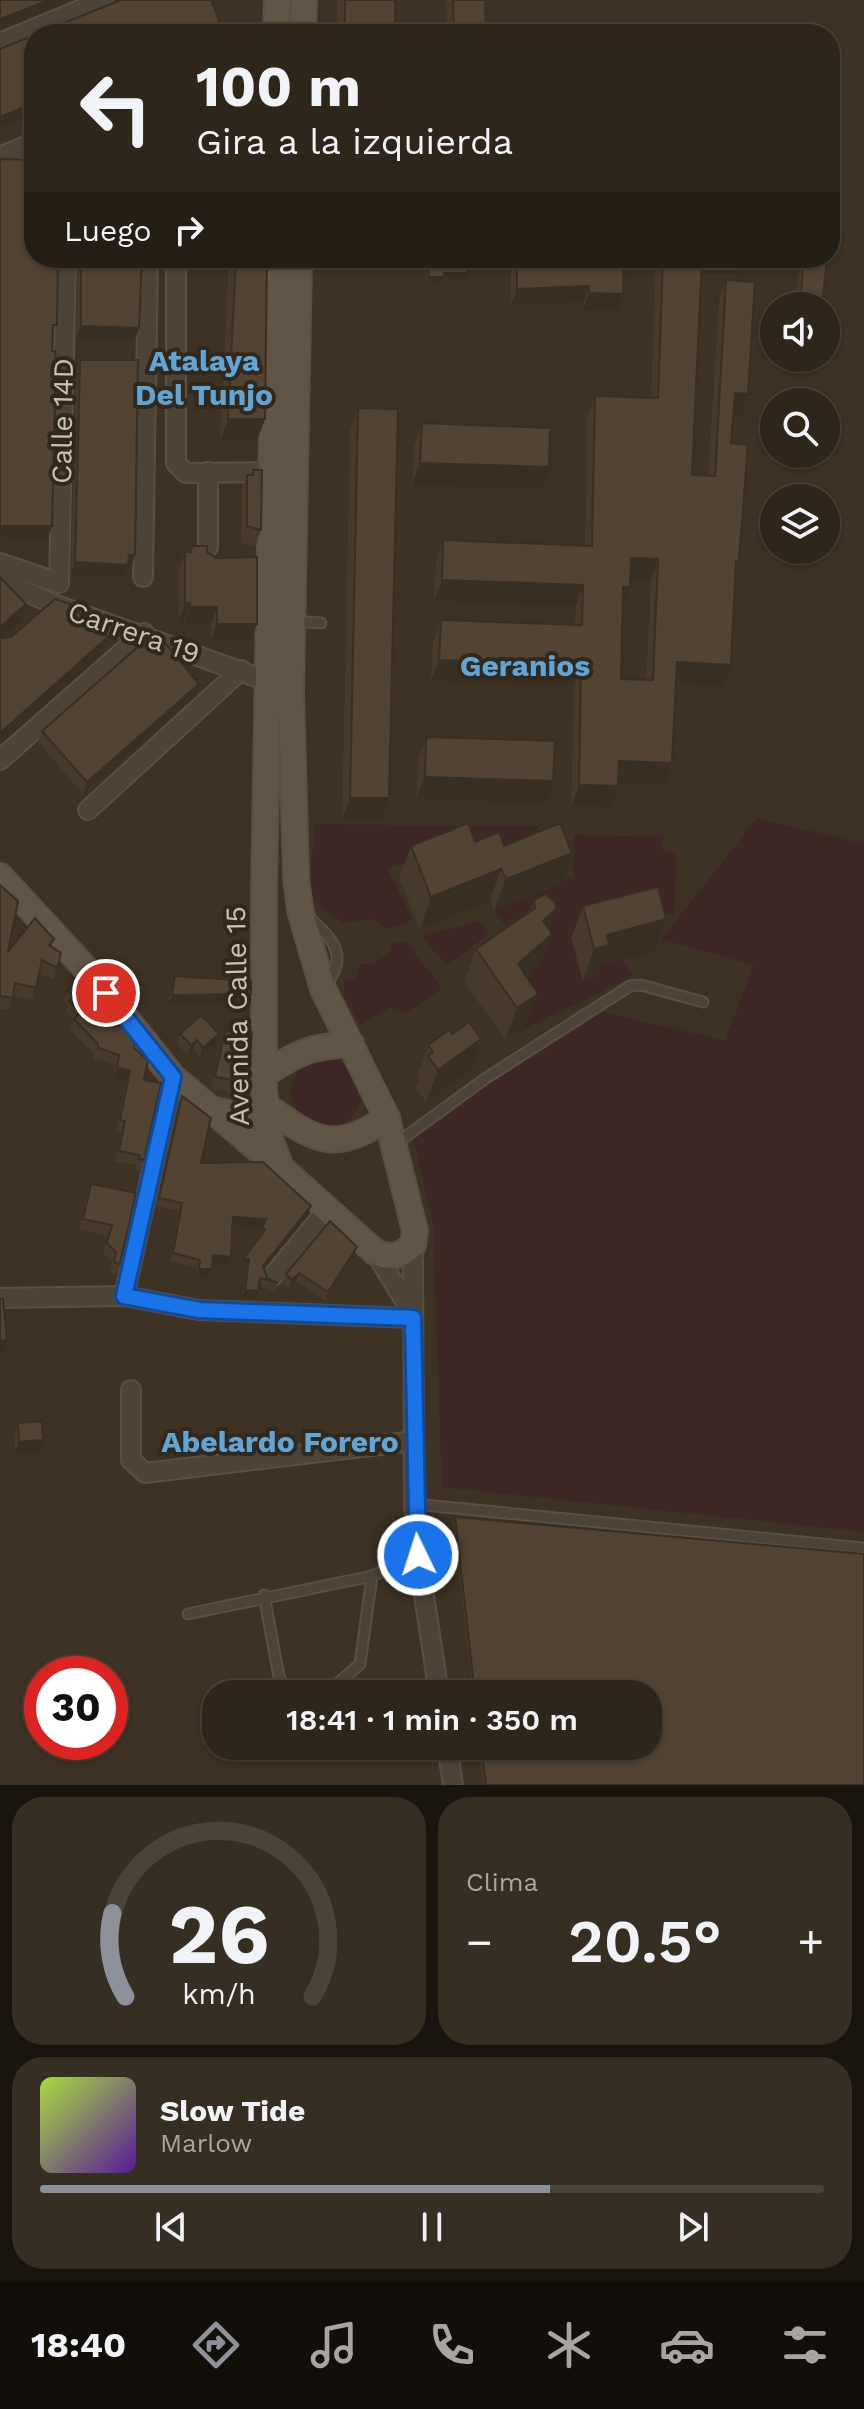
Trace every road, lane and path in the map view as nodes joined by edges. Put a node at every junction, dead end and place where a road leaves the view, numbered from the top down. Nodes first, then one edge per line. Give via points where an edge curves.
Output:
1 (103, 0) edge
2 (277, 0) edge
3 (304, 0) edge
4 (46, 24) edge
5 (276, 24) edge
6 (303, 24) edge
7 (24, 33) edge
8 (0, 43) edge
9 (24, 146) edge
10 (0, 157) edge
11 (66, 268) edge
12 (148, 268) edge
13 (176, 268) edge
14 (275, 268) edge
15 (299, 268) edge
16 (208, 472) junction
17 (272, 472) junction
18 (208, 547) edge
19 (0, 563) edge
20 (143, 577) dead end
21 (0, 580) edge
22 (292, 621) junction
23 (321, 623) dead end
24 (144, 633) junction
25 (241, 670) junction
26 (270, 682) junction
27 (0, 760) edge
28 (88, 810) dead end
29 (0, 876) edge
30 (703, 1002) dead end
31 (351, 1044) junction
32 (264, 1075) junction
33 (173, 1077) junction
34 (266, 1106) junction
35 (209, 1109) junction
36 (387, 1118) junction
37 (392, 1146) junction
38 (281, 1168) junction
39 (328, 1209) junction
40 (413, 1245) junction
41 (375, 1252) junction
42 (272, 1277) edge
43 (124, 1296) junction
44 (0, 1298) edge
45 (413, 1316) junction
46 (131, 1390) dead end
47 (414, 1441) junction
48 (414, 1504) junction
49 (864, 1548) edge
50 (418, 1555) junction
51 (372, 1576) junction
52 (264, 1595) junction
53 (188, 1614) dead end
54 (281, 1680) edge
55 (342, 1680) edge
56 (437, 1680) edge
57 (449, 1760) edge
58 (453, 1785) edge

1 - 4 street
2 - 5 main road
3 - 6 main road
7 - 8 street
9 - 10 street
11 - 19 street, Calle 14D via 59,583
12 - 20 street
13 - 16 street via 176,463 186,473
14 - 17 main road, Avenida Calle 15
15 - 22 main road
16 - 17 street
16 - 18 street
17 - 26 main road, Avenida Calle 15
21 - 24 street, Carrera 19 via 46,607
22 - 23 lane
22 - 31 main road via 300,910 323,989
24 - 25 street, Carrera 19
24 - 27 street
25 - 26 street, Carrera 19
25 - 28 street
26 - 32 main road, Avenida Calle 15
29 - 33 main road via 89,972
30 - 37 lane via 630,986
31 - 32 main road via 299,1051
31 - 36 main road
32 - 34 main road, Avenida Calle 15
33 - 35 main road
33 - 43 street
34 - 35 main road via 232,1114
34 - 36 main road via 298,1130 332,1140 348,1140
34 - 38 main road, Avenida Calle 15 via 268,1133
35 - 38 main road
36 - 37 main road
37 - 40 main road via 415,1231
38 - 39 main road, Avenida Calle 15
39 - 41 main road, Avenida Calle 15
39 - 42 street
40 - 41 main road via 390,1258
40 - 45 street
41 - 45 street
43 - 44 street
43 - 45 street via 199,1310
45 - 47 street
46 - 47 street via 131,1460 145,1473
47 - 48 street
48 - 49 lane
48 - 50 street
50 - 51 lane
50 - 56 street
51 - 52 lane
51 - 55 lane via 360,1664
52 - 53 lane
52 - 54 lane
57 - 58 street

